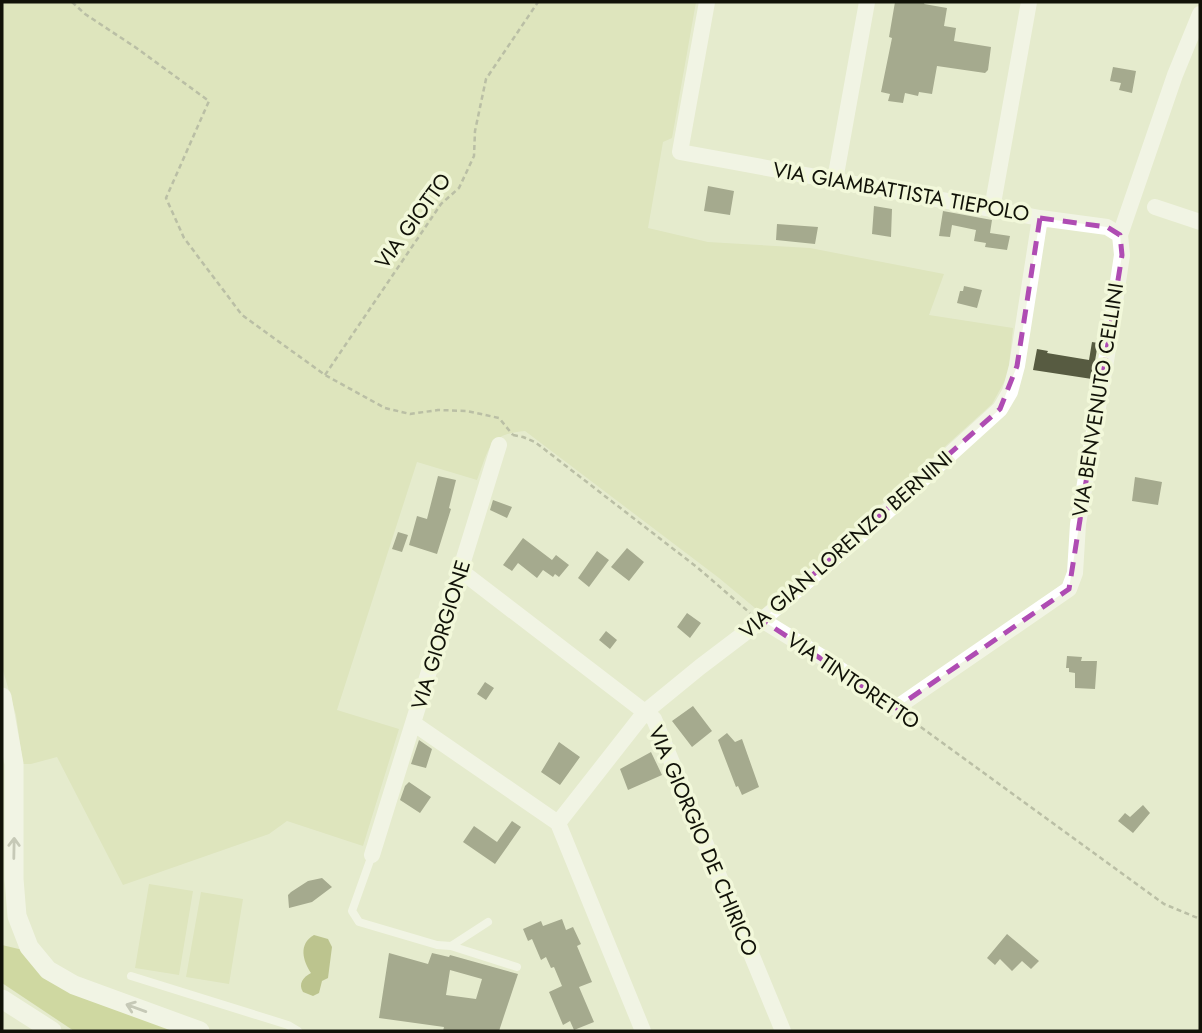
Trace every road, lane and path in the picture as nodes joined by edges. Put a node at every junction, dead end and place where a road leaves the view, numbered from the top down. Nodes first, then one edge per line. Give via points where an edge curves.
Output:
1 (72, 2) edge
2 (538, 2) edge
3 (707, 2) edge
4 (867, 2) edge
5 (1029, 2) edge
6 (1200, 14) edge
7 (835, 180) junction
8 (1155, 207) dead end
9 (992, 209) junction
10 (1040, 218) junction
11 (1200, 222) edge
12 (1120, 235) junction
13 (325, 375) junction
14 (513, 435) junction
15 (499, 445) joint
16 (461, 571) junction
17 (762, 620) junction
18 (2, 696) edge
19 (896, 708) junction
20 (645, 712) junction
21 (413, 723) junction
22 (558, 823) junction
23 (372, 855) joint
24 (1200, 919) edge
25 (488, 922) dead end
26 (451, 946) junction
27 (517, 967) dead end
28 (131, 976) dead end
29 (2, 999) edge
30 (52, 1031) edge
31 (200, 1031) edge
32 (298, 1031) edge
33 (643, 1031) edge
34 (783, 1031) edge

1 - 13 path via 209,101 166,198 184,238 242,315
2 - 13 path, VIA GIOTTO via 486,79 474,156 459,188 441,204
3 - 7 street, VIA GIAMBATTISTA TIEPOLO via 680,152
4 - 7 street
5 - 9 street
6 - 12 street, VIA BENVENUTO CELLINI
7 - 9 street, VIA GIAMBATTISTA TIEPOLO
8 - 11 street
9 - 10 street, VIA GIAMBATTISTA TIEPOLO
10 - 12 street, VIA GIAMBATTISTA TIEPOLO via 1107,227
10 - 17 street, VIA GIAN LORENZO BERNINI via 1017,366 1000,409
12 - 19 street, VIA BENVENUTO CELLINI via 1122,255 1069,589
13 - 14 path via 385,408 410,414 467,411 499,418
14 - 15 path
14 - 17 path via 535,442
15 - 16 street, VIA GIORGIONE
16 - 20 street, VIA GIORGIO DE CHIRICO
16 - 21 street, VIA GIORGIONE
17 - 19 street, VIA TINTORETTO
17 - 20 street, VIA GIAN LORENZO BERNINI
31 -> 18 street via 74,985 48,970 29,947 17,916 14,764
19 - 24 path, VIA TINTORETTO via 1164,904
20 - 22 street, VIA GIAN LORENZO BERNINI
20 - 34 street, VIA GIORGIO DE CHIRICO via 654,719
21 - 22 street, VIA GIORGIONE
21 - 23 street
22 - 33 street
23 - 26 lane via 352,911 359,922
25 - 26 lane
26 - 27 lane
28 - 32 lane
29 - 30 street

